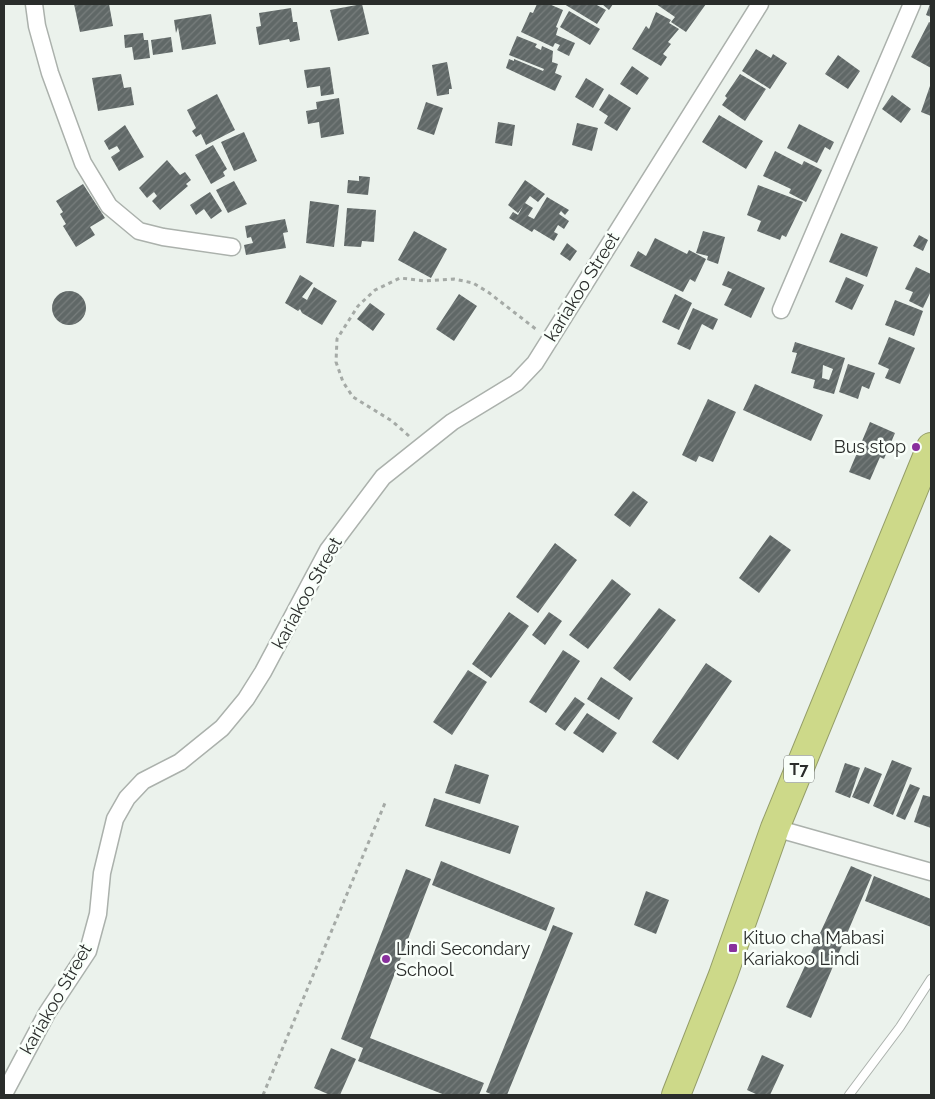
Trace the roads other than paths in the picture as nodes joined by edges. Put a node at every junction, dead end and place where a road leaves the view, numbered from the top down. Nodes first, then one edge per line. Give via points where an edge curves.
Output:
1 (34, 4) edge
2 (760, 4) edge
3 (912, 4) edge
4 (232, 247) dead end
5 (781, 310) dead end
6 (931, 447) edge
7 (775, 828) junction
8 (931, 872) edge
9 (931, 979) edge
10 (4, 1094) edge
11 (679, 1095) edge
12 (850, 1095) edge

1 - 4 street via 50,73 84,163 109,206 139,230 163,237
2 - 10 street, kariakoo Street via 534,363 516,383 467,411 383,477 328,550 246,699 222,728 180,762 143,781 126,798 115,819 88,951 47,1013
3 - 5 street
6 - 7 highway, T7
7 - 8 street
7 - 11 highway, T7
9 - 12 lane

